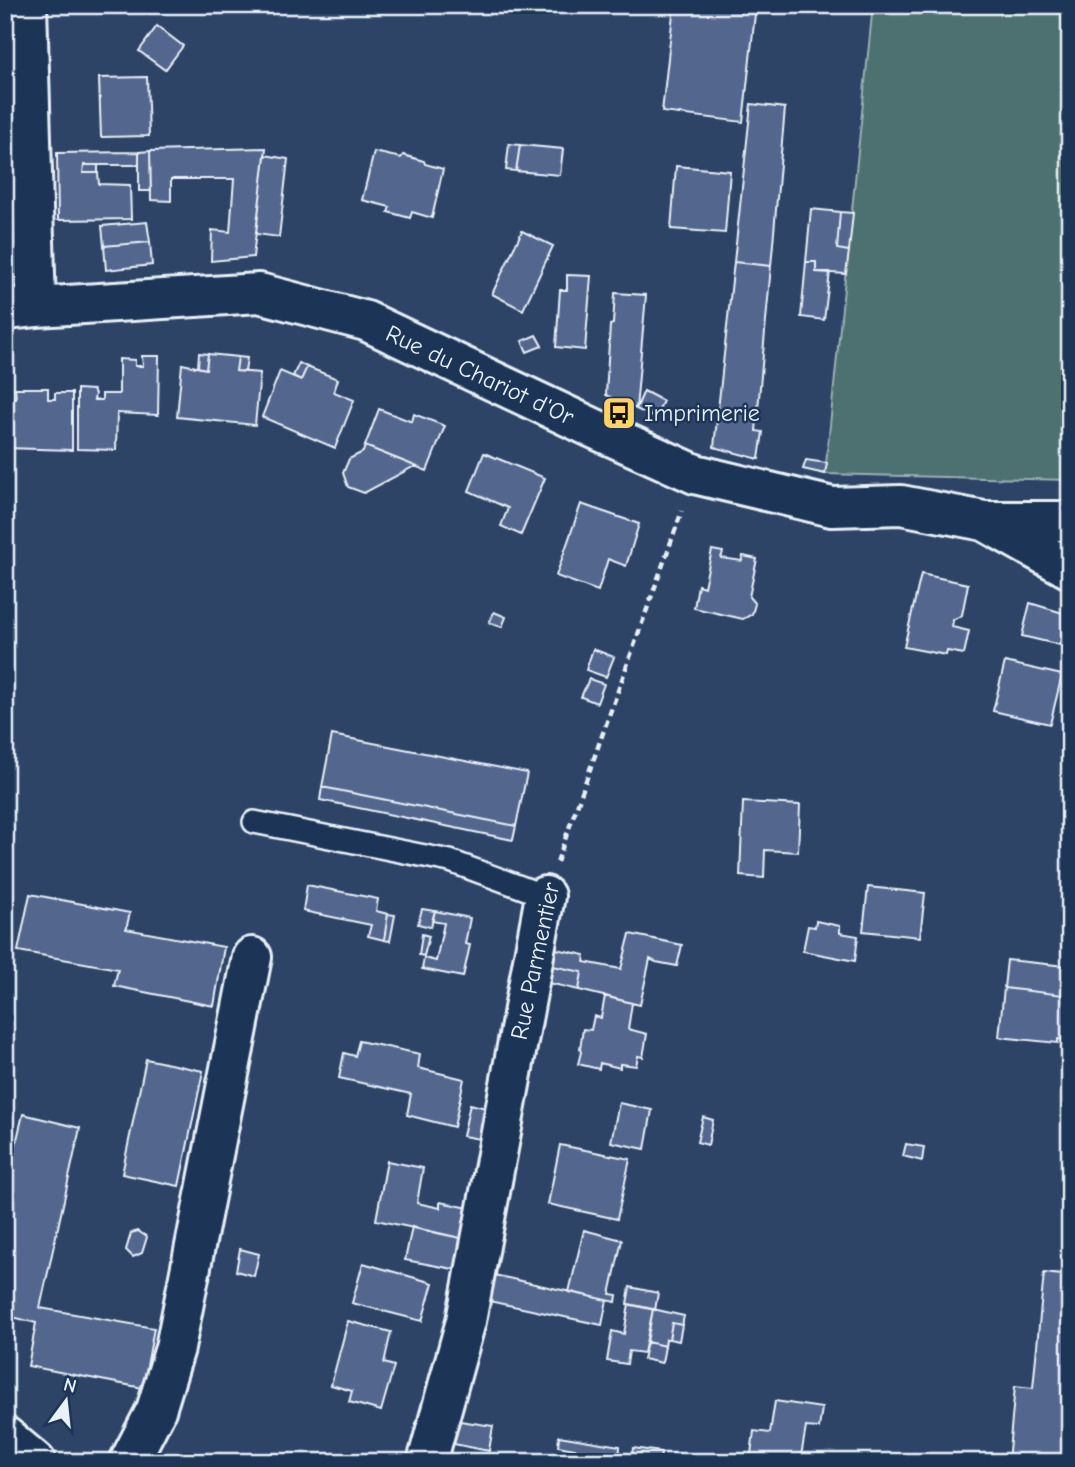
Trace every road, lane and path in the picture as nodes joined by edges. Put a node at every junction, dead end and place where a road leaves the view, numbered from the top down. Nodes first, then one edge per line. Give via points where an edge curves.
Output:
1 (27, 5) edge
2 (20, 308) edge
3 (695, 474) junction
4 (984, 521) junction
5 (1070, 521) edge
6 (1070, 569) edge
7 (254, 822) dead end
8 (545, 896) junction
9 (251, 957) dead end
10 (5, 1436) edge
11 (36, 1462) edge
12 (129, 1462) edge
13 (427, 1462) edge

1 - 2 street
2 - 3 street, Rue du Chariot d'Or via 259,293 366,321
3 - 4 street, Rue du Chariot d'Or via 832,507 901,505
3 - 8 path, Rue Parmentier
4 - 5 street, Rue du Chariot d'Or
4 - 6 street
7 - 8 lane via 450,861
8 - 13 street, Rue Parmentier via 466,1321
9 - 12 street via 175,1348 156,1410
10 - 11 street

